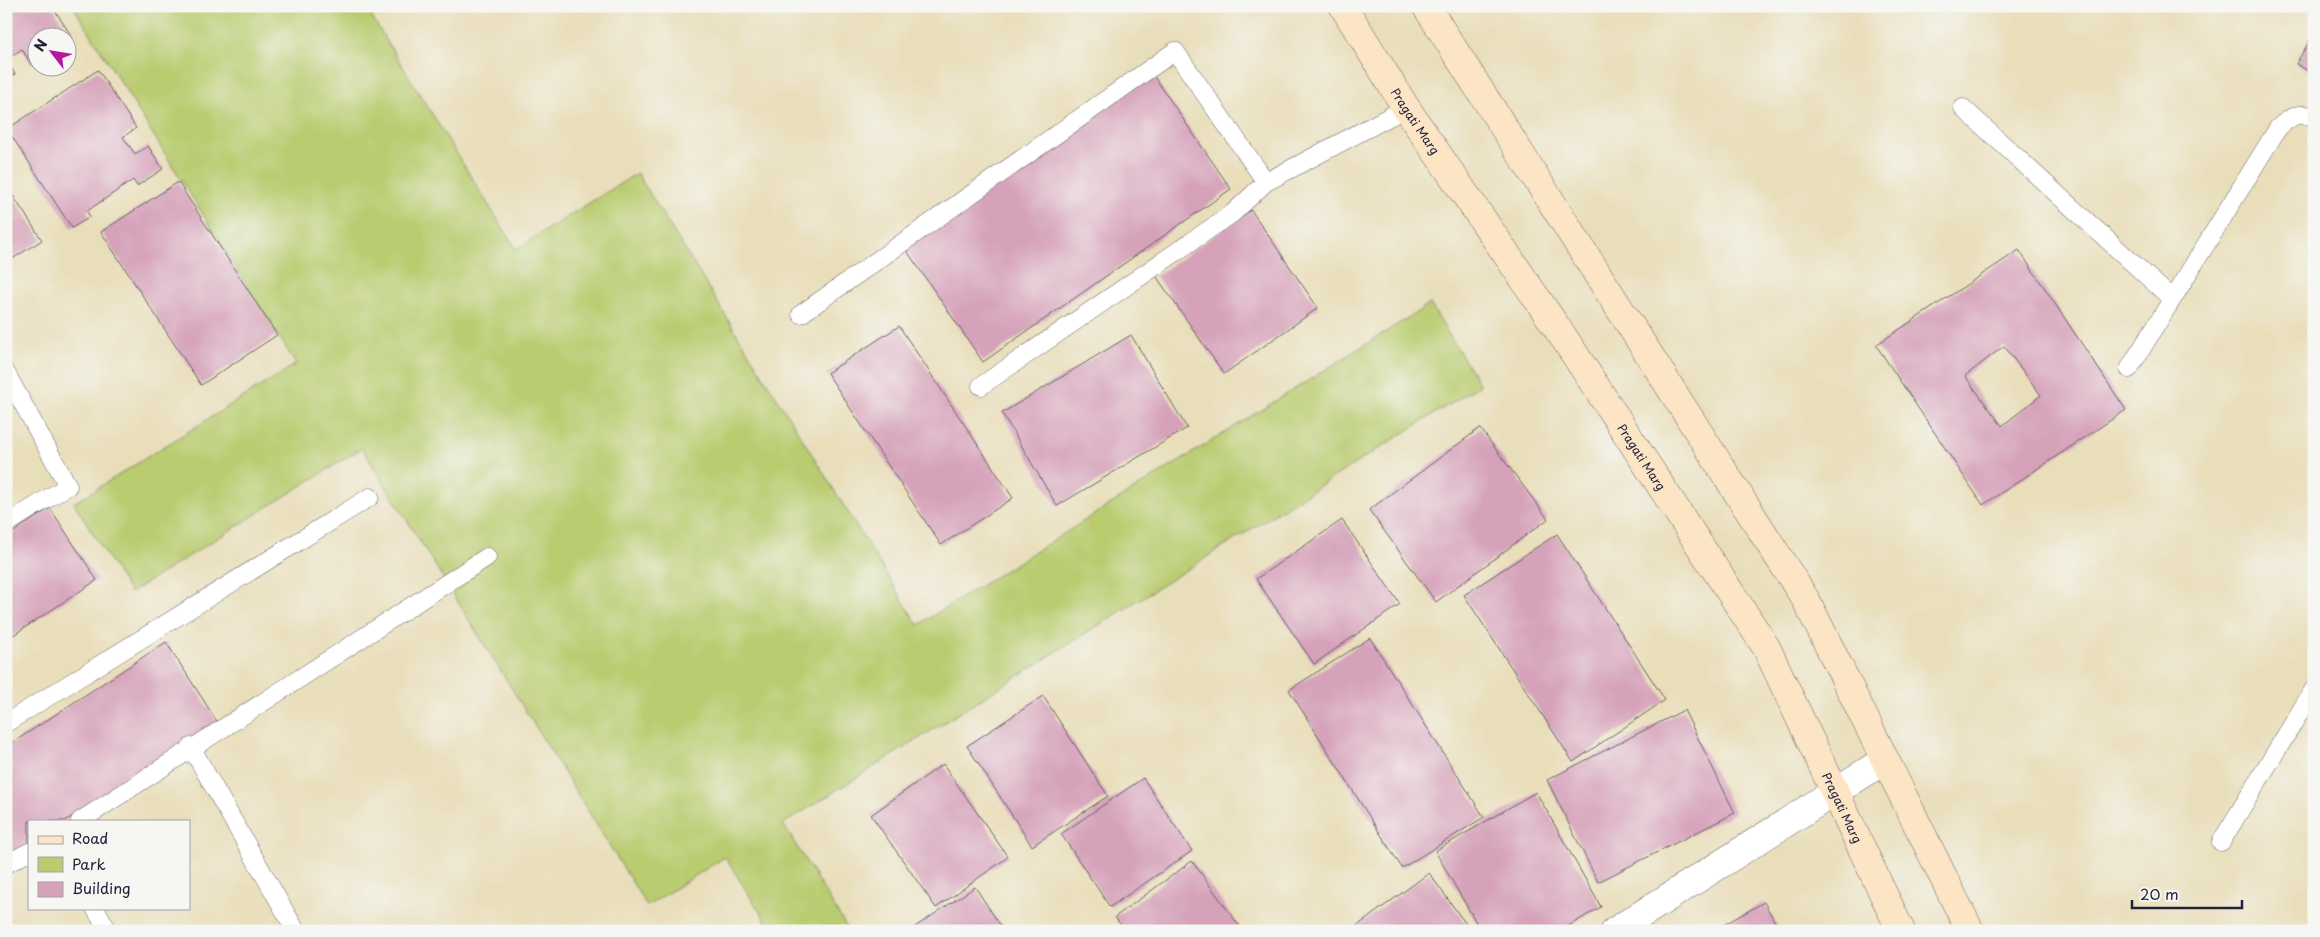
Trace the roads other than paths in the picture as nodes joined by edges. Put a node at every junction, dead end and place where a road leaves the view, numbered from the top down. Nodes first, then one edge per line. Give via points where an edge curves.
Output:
1 (1343, 6) edge
2 (1426, 6) edge
3 (1406, 108) junction
4 (1963, 108) dead end
5 (2314, 117) edge
6 (1266, 182) junction
7 (2172, 299) junction
8 (801, 314) dead end
9 (2130, 369) dead end
10 (6, 373) edge
11 (981, 386) dead end
12 (370, 497) dead end
13 (6, 524) edge
14 (487, 557) dead end
15 (2314, 689) edge
16 (6, 723) edge
17 (191, 747) junction
18 (1885, 760) junction
19 (1835, 792) junction
20 (82, 820) edge
21 (2221, 842) dead end
22 (28, 853) edge
23 (6, 864) edge
24 (96, 910) edge
25 (108, 931) edge
26 (296, 931) edge
27 (1615, 931) edge
28 (1901, 931) edge
29 (1970, 931) edge

1 - 3 main road, Pragati Marg
2 - 18 main road via 1806,600
3 - 6 lane
3 - 19 main road, Pragati Marg via 1566,341 1766,647
4 - 7 lane
5 - 7 lane via 2304,113 2291,116 2278,128
6 - 8 lane via 1176,51
6 - 11 lane via 1233,213
7 - 9 lane
10 - 13 lane via 68,486
12 - 16 lane
14 - 17 lane
15 - 21 lane
17 - 20 lane
17 - 26 lane
18 - 19 street
18 - 29 main road
19 - 27 street
19 - 28 main road, Pragati Marg
22 - 23 lane
24 - 25 lane

